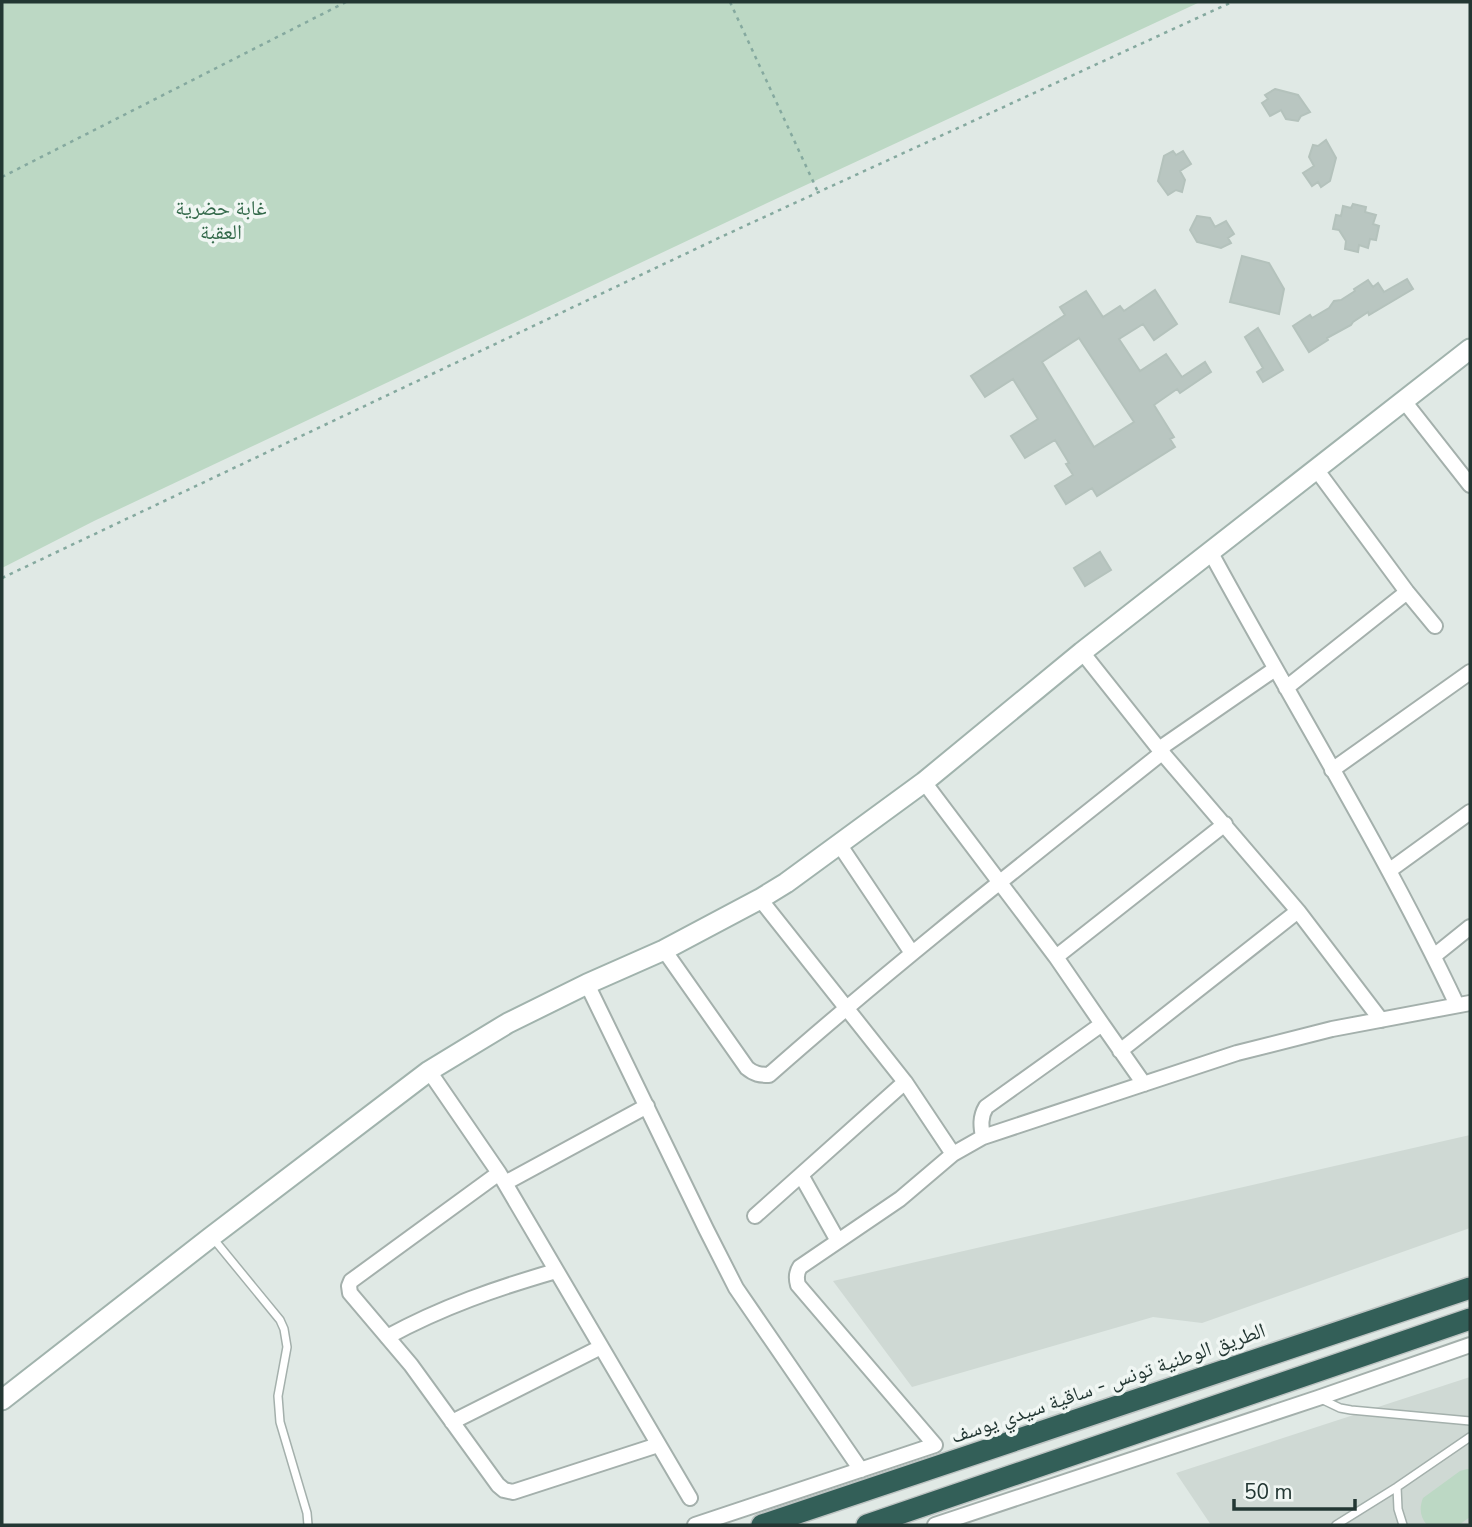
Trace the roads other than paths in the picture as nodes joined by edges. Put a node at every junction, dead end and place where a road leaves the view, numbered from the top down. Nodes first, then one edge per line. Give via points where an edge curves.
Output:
1 (1470, 349) edge
2 (1404, 401) junction
3 (1316, 469) junction
4 (1470, 485) edge
5 (1211, 553) junction
6 (1407, 592) junction
7 (1435, 626) dead end
8 (1082, 652) junction
9 (1275, 669) junction
10 (1470, 672) edge
11 (1286, 688) junction
12 (1161, 751) junction
13 (1332, 770) junction
14 (924, 782) junction
15 (1470, 812) edge
16 (1225, 824) junction
17 (839, 844) junction
18 (1390, 870) junction
19 (1000, 883) junction
20 (760, 899) junction
21 (1298, 911) junction
22 (1470, 927) edge
23 (1463, 937) edge
24 (664, 950) junction
25 (912, 953) junction
26 (1434, 956) junction
27 (1056, 957) junction
28 (587, 984) junction
29 (1464, 1004) edge
30 (845, 1008) junction
31 (1381, 1020) junction
32 (1102, 1024) junction
33 (1120, 1051) junction
34 (429, 1071) junction
35 (905, 1082) junction
36 (1144, 1084) junction
37 (647, 1106) junction
38 (983, 1137) junction
39 (953, 1154) junction
40 (801, 1175) junction
41 (502, 1178) junction
42 (755, 1216) dead end
43 (211, 1237) junction
44 (838, 1241) junction
45 (556, 1271) junction
46 (1470, 1288) edge
47 (1470, 1320) edge
48 (387, 1337) junction
49 (1470, 1345) edge
50 (601, 1347) junction
51 (1318, 1398) junction
52 (2, 1400) edge
53 (1470, 1421) edge
54 (452, 1422) junction
55 (1470, 1437) edge
56 (658, 1445) junction
57 (861, 1470) junction
58 (1397, 1487) junction
59 (690, 1498) dead end
60 (308, 1525) edge
61 (695, 1525) edge
62 (762, 1525) edge
63 (867, 1525) edge
64 (935, 1525) edge
65 (1336, 1525) edge
66 (1403, 1525) edge

1 - 2 street
2 - 3 street
2 - 4 street
3 - 5 street
3 - 6 street
5 - 8 street
5 - 9 street
6 - 7 street
6 - 11 street
8 - 12 street
8 - 14 street
9 - 11 street
9 - 12 street
10 - 13 street
11 - 13 street
12 - 16 street
12 - 19 street
13 - 18 street
14 - 17 street
14 - 19 street
15 - 18 street
16 - 21 street
16 - 27 street
17 - 20 street
17 - 25 street
18 - 26 street
19 - 25 street
19 - 27 street
20 - 24 street
20 - 30 street
21 - 31 street
21 - 33 street
22 - 23 street
23 - 26 street
24 - 28 street
24 - 30 street via 753,1073 769,1075
25 - 30 street
26 - 29 street
27 - 32 street
28 - 34 street via 508,1023
28 - 37 street
29 - 31 street
30 - 35 street
31 - 36 street via 1237,1053
32 - 33 street
32 - 38 street via 986,1107
33 - 36 street
34 - 41 street
34 - 43 street
35 - 39 street
35 - 40 street
36 - 38 street
37 - 41 street
37 - 57 street via 736,1288
38 - 39 street
39 - 44 street via 900,1199
40 - 42 street
40 - 44 street
41 - 45 street
41 - 48 street via 351,1281 350,1293
43 - 52 street
43 - 60 lane via 284,1329 287,1347 278,1396 280,1422
44 - 57 street via 800,1267 799,1285 935,1445
45 - 48 street via 497,1288
45 - 50 street
46 - 62 highway, الطريق الوطنية تونس - ساقية سيدي يوسف
47 - 63 highway
48 - 54 street
49 - 51 street
50 - 54 street
50 - 56 street
51 - 53 lane via 1351,1410
51 - 64 street
54 - 56 street via 498,1485 513,1492
55 - 58 lane
56 - 59 street
57 - 61 street
58 - 65 lane
58 - 66 lane

